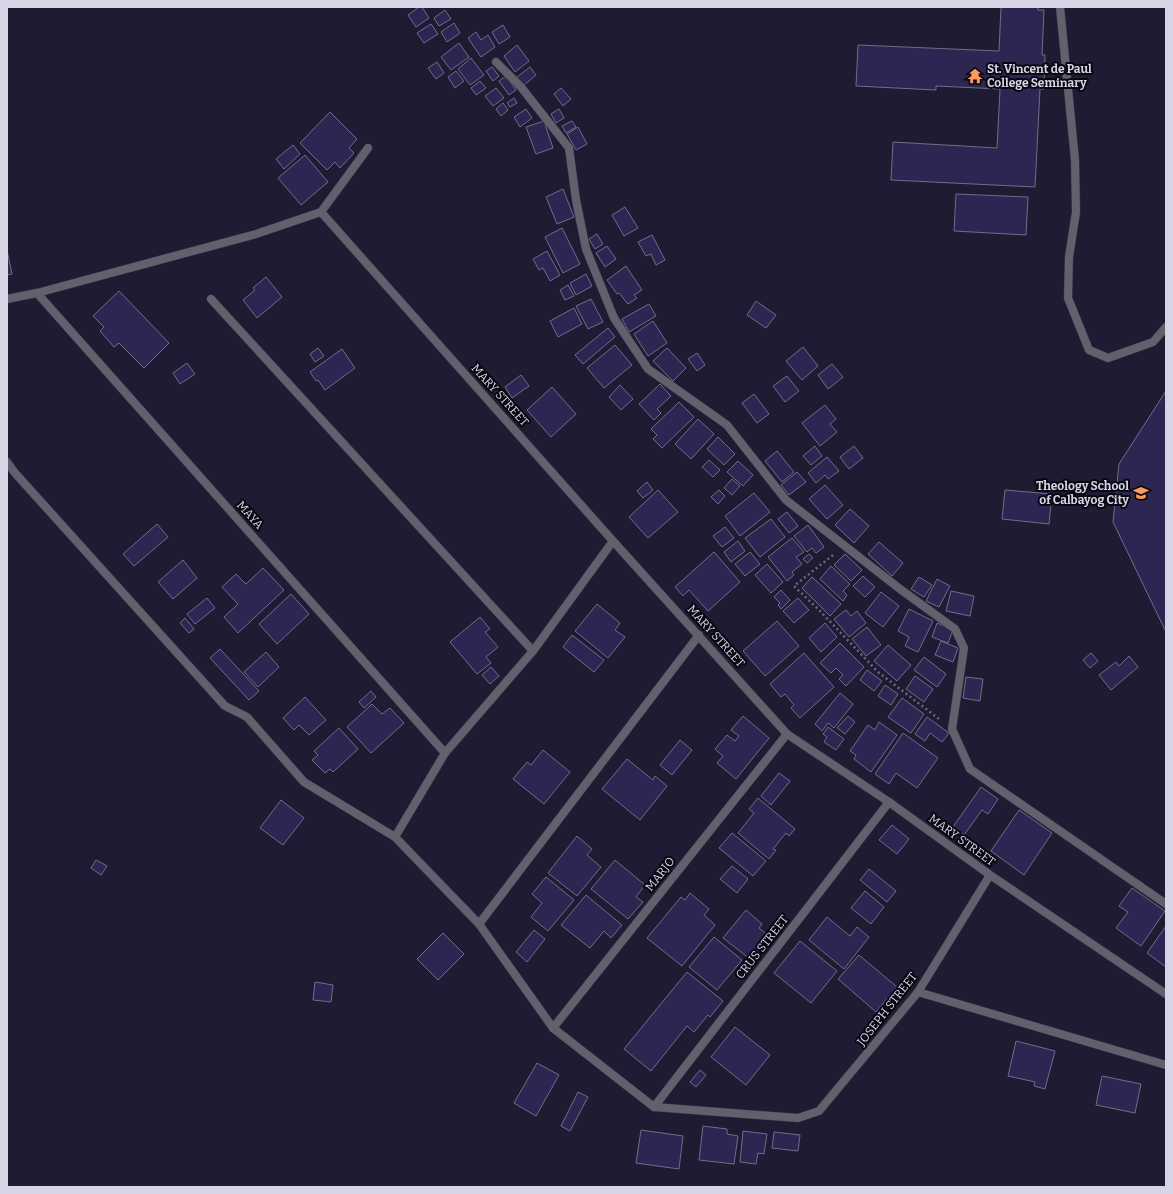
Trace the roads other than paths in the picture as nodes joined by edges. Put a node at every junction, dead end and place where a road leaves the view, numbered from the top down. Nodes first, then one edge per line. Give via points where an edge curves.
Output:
1 (1060, 7) edge
2 (496, 62) dead end
3 (368, 148) dead end
4 (321, 212) junction
5 (37, 293) junction
6 (7, 299) edge
7 (211, 299) dead end
8 (1166, 327) edge
9 (7, 462) edge
10 (613, 541) junction
11 (699, 635) junction
12 (533, 651) junction
13 (787, 734) junction
14 (445, 752) junction
15 (889, 802) junction
16 (395, 837) junction
17 (990, 875) junction
18 (1166, 904) edge
19 (479, 924) junction
20 (918, 992) junction
21 (1166, 994) edge
22 (553, 1028) junction
23 (1166, 1065) edge
24 (654, 1107) junction

1 - 8 street via 1075,160 1076,212 1069,257 1068,298 1089,350 1108,358 1153,342
2 - 18 street via 521,87 569,148 586,249 614,318 648,370 727,425 786,500 955,629 964,648 952,729 970,769
3 - 4 street
4 - 5 street via 256,234
4 - 10 street, MARY STREET
5 - 6 street
5 - 14 street, MAYA
7 - 12 street
9 - 16 street via 225,706 246,717 304,782
10 - 11 street, MARY STREET
10 - 12 street
11 - 13 street, MARY STREET
11 - 19 street
12 - 14 street
13 - 15 street, MARY STREET
13 - 22 street, MARJO
14 - 16 street
15 - 17 street, MARY STREET
15 - 24 street, CRUS STREET
16 - 19 street
17 - 20 street, JOSEPH STREET
17 - 21 street, MARY STREET
19 - 22 street
20 - 23 street
20 - 24 street, JOSEPH STREET via 819,1111 798,1118
22 - 24 street

